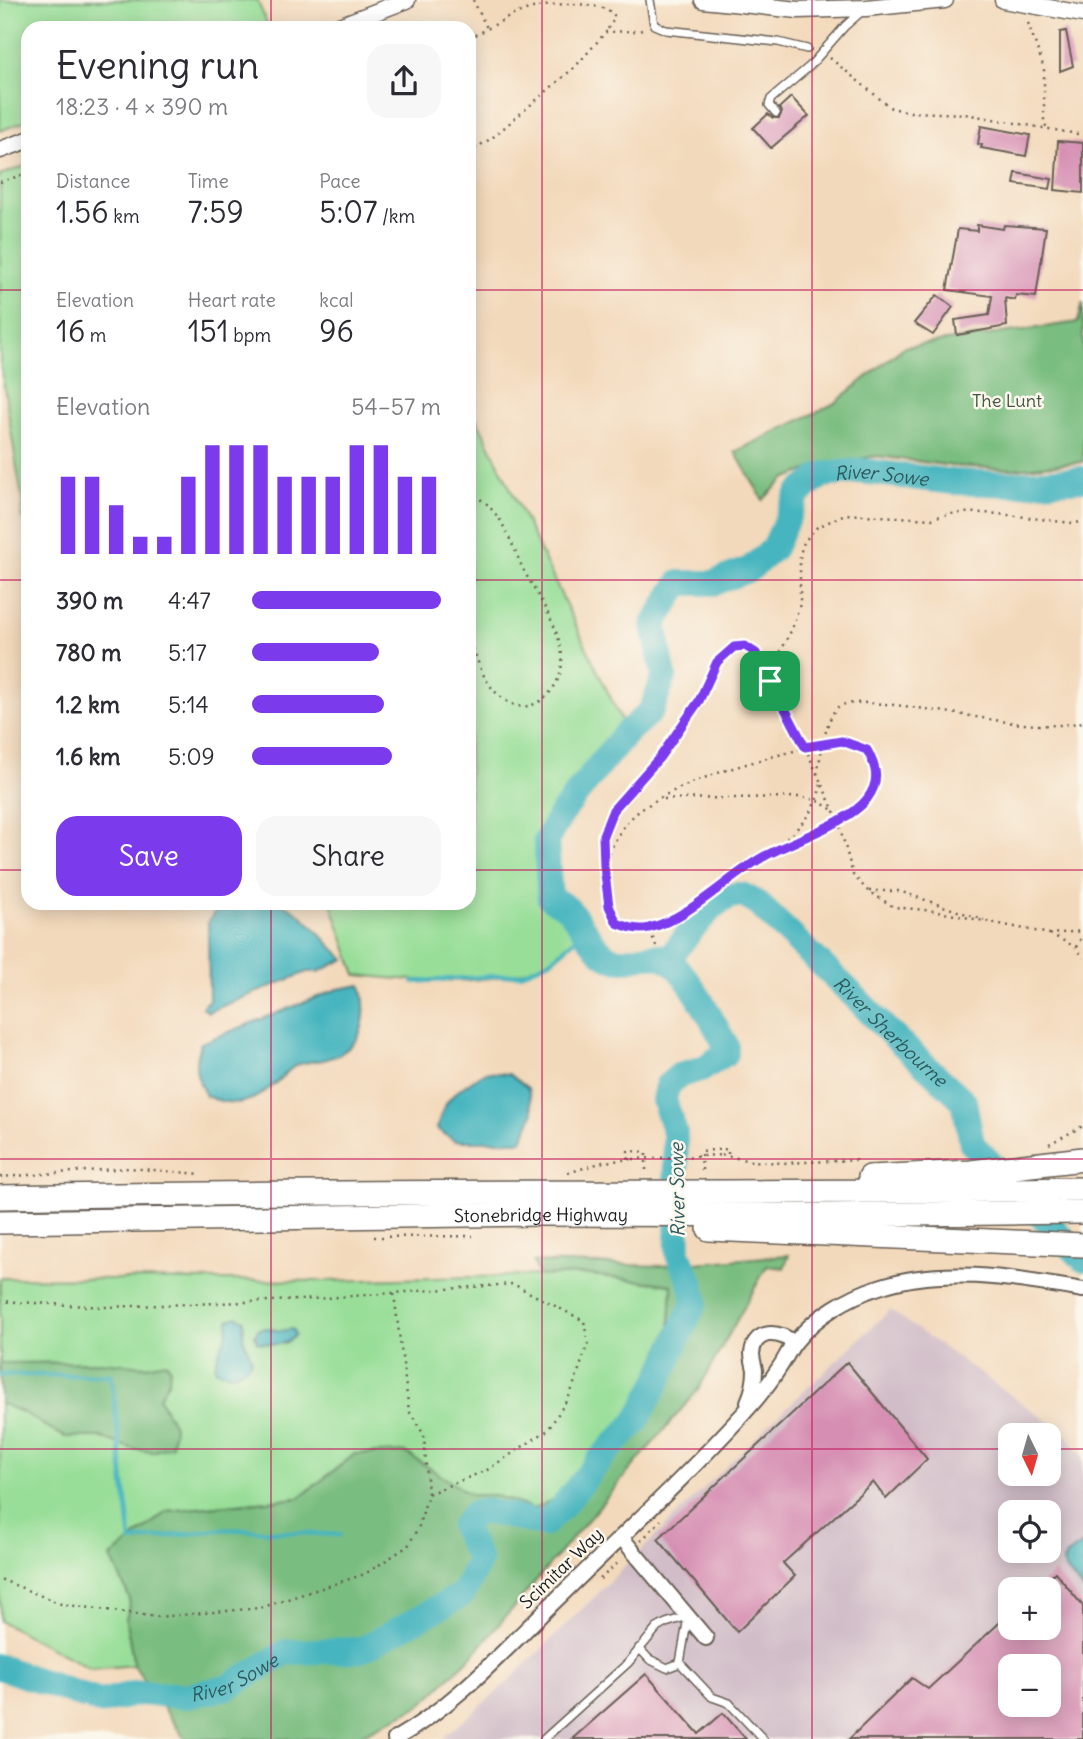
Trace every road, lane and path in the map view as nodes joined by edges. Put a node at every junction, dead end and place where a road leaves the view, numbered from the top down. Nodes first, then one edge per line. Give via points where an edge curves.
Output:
1 (407, 0) edge
2 (473, 0) edge
3 (650, 0) edge
4 (703, 0) edge
5 (945, 0) edge
6 (1003, 0) edge
7 (840, 5) edge
8 (866, 8) junction
9 (1083, 14) edge
10 (352, 21) edge
11 (1028, 23) dead end
12 (488, 30) junction
13 (639, 31) dead end
14 (606, 32) junction
15 (476, 35) edge
16 (807, 49) dead end
17 (822, 53) junction
18 (776, 113) dead end
19 (1048, 129) junction
20 (1083, 135) edge
21 (21, 142) edge
22 (476, 148) edge
23 (0, 150) edge
24 (21, 175) edge
25 (0, 182) edge
26 (476, 496) edge
27 (1083, 522) edge
28 (476, 656) edge
29 (770, 681) junction
30 (1083, 722) edge
31 (824, 743) junction
32 (805, 747) junction
33 (817, 774) junction
34 (821, 781) junction
35 (661, 799) junction
36 (816, 800) junction
37 (835, 811) junction
38 (838, 820) junction
39 (762, 858) junction
40 (604, 866) junction
41 (868, 891) junction
42 (1001, 925) junction
43 (649, 929) junction
44 (1083, 933) edge
45 (1050, 934) junction
46 (656, 946) dead end
47 (1076, 947) junction
48 (1083, 958) edge
49 (1083, 1126) edge
50 (1048, 1144) dead end
51 (728, 1155) junction
52 (872, 1159) dead end
53 (1083, 1159) edge
54 (646, 1172) dead end
55 (976, 1182) junction
56 (1083, 1189) edge
57 (0, 1196) edge
58 (707, 1198) junction
59 (642, 1211) junction
60 (1072, 1212) edge
61 (0, 1222) edge
62 (1083, 1245) edge
63 (1082, 1290) edge
64 (394, 1294) junction
65 (0, 1301) edge
66 (794, 1343) junction
67 (744, 1413) junction
68 (428, 1494) junction
69 (621, 1537) junction
70 (0, 1579) edge
71 (688, 1616) junction
72 (706, 1638) dead end
73 (639, 1648) junction
74 (680, 1663) junction
75 (395, 1739) edge
76 (544, 1739) edge
77 (763, 1739) edge

1 - 10 street
2 - 12 path
3 - 16 lane via 654,24 666,30
4 - 7 street via 798,10
5 - 8 street
6 - 9 street
7 - 8 street
8 - 17 lane
11 - 19 path via 1044,68 1043,109
12 - 14 path via 529,9 573,3 608,8 614,15
12 - 15 path
13 - 14 path
14 - 22 path via 576,66
17 - 18 lane via 771,99 769,105
17 - 19 path via 891,108 965,114
19 - 20 path
21 - 23 street
24 - 25 path
26 - 28 path via 499,518 554,628 562,671 548,697 531,705 512,704 487,681
27 - 29 path via 978,514 932,519 858,513 835,518 816,528 804,542 800,604
29 - 32 path
29 - 40 path via 756,653 745,646 734,647 717,662 699,701 660,757 613,810 603,835
30 - 31 path via 1059,727 1021,724 851,702 837,708
31 - 32 path
31 - 33 path
31 - 38 path via 842,741 867,750 877,767 876,785 866,801
32 - 33 path
32 - 35 path via 753,762
33 - 34 path
34 - 36 path
34 - 37 path
35 - 36 path
35 - 40 path via 637,813 615,837
36 - 37 path
36 - 39 path via 790,837
37 - 38 path
38 - 39 path
38 - 41 path via 853,875
39 - 43 path via 680,915
40 - 43 path via 609,906 617,923
41 - 42 path via 899,891
41 - 42 path via 894,907
42 - 45 path
43 - 46 path
44 - 45 path
44 - 47 path
45 - 47 path
47 - 48 path
49 - 50 path
51 - 52 path via 782,1163
51 - 54 path, bridge via 722,1155 630,1159 628,1151 646,1152
51 - 58 path via 728,1149 701,1151
53 - 55 highway via 1018,1168
55 - 56 highway, Stonebridge Highway via 1034,1190
55 - 58 highway, Stonebridge Highway
57 - 59 highway, Stonebridge Highway via 359,1192
58 - 59 highway, Stonebridge Highway
58 - 59 highway
58 - 60 highway, Stonebridge Highway via 815,1216
58 - 62 highway via 932,1237
59 - 61 highway, Stonebridge Highway
63 - 66 street, Scimitar Way via 950,1275 904,1279 854,1297 817,1320
64 - 65 path via 104,1307
64 - 68 path via 409,1411 424,1435
64 - 68 path via 513,1283 584,1321 588,1344 570,1395 548,1430 487,1470
66 - 67 street, Scimitar Way
66 - 67 street, Scimitar Way via 773,1333 755,1344 754,1387
67 - 69 street, Scimitar Way
68 - 70 path via 408,1546 365,1574 260,1608 158,1617 61,1604
69 - 71 street
69 - 75 street, Scimitar Way via 466,1687
71 - 72 street
71 - 73 lane via 657,1628
71 - 74 lane
73 - 74 lane via 667,1668
73 - 76 lane
74 - 77 lane via 712,1697 729,1703

